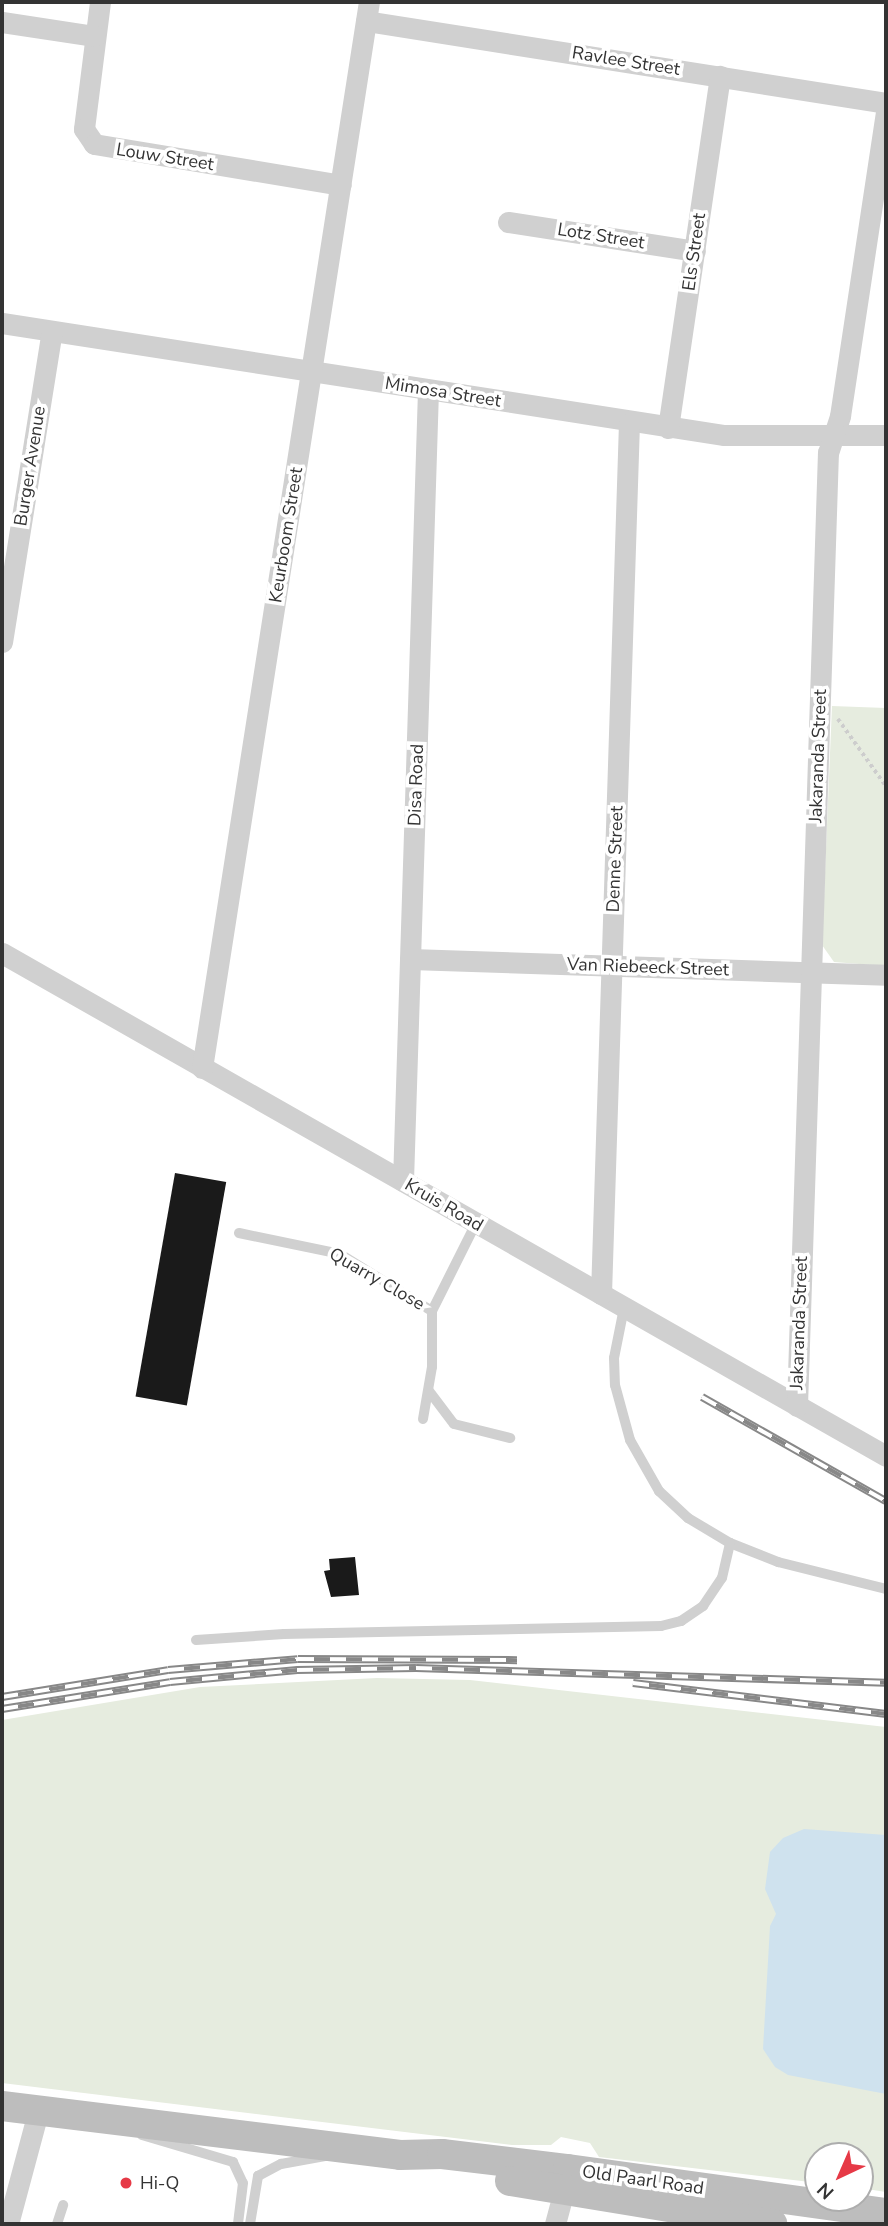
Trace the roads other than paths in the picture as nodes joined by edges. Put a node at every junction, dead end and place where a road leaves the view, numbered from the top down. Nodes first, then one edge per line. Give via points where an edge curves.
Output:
1 (100, 2) edge
2 (368, 11) edge
3 (2, 22) edge
4 (95, 36) junction
5 (720, 76) junction
6 (886, 103) edge
7 (886, 111) edge
8 (341, 185) junction
9 (508, 222) dead end
10 (695, 251) junction
11 (2, 323) edge
12 (52, 331) junction
13 (312, 371) junction
14 (428, 389) junction
15 (629, 423) junction
16 (668, 428) junction
17 (886, 435) edge
18 (834, 436) junction
19 (2, 642) edge
20 (2, 953) edge
21 (410, 959) junction
22 (611, 965) junction
23 (810, 972) junction
24 (886, 975) edge
25 (202, 1068) junction
26 (403, 1181) junction
27 (476, 1223) junction
28 (239, 1233) dead end
29 (601, 1294) junction
30 (624, 1308) junction
31 (432, 1311) junction
32 (429, 1391) junction
33 (797, 1406) junction
34 (423, 1419) dead end
35 (510, 1438) dead end
36 (886, 1456) edge
37 (730, 1543) junction
38 (886, 1589) edge
39 (196, 1640) dead end
40 (2, 2106) edge
41 (38, 2112) junction
42 (111, 2122) junction
43 (349, 2149) junction
44 (566, 2180) junction
45 (64, 2205) dead end
46 (886, 2213) edge
47 (8, 2224) edge
48 (57, 2224) edge
49 (238, 2224) edge
50 (250, 2224) edge
51 (555, 2224) edge
52 (772, 2224) edge

1 - 4 street, Louw Street
2 - 5 street, Ravlee Street
2 - 8 street, Keurboom Street
3 - 4 street
4 - 8 street, Louw Street via 84,129 94,144
5 - 6 street, Ravlee Street
5 - 10 street, Els Street
7 - 18 street, Jakaranda Street
8 - 13 street, Keurboom Street
9 - 10 street, Lotz Street
10 - 16 street, Els Street
11 - 12 street, Mimosa Street
12 - 13 street, Mimosa Street
12 - 19 street, Burger Avenue
13 - 14 street, Mimosa Street
13 - 25 street, Keurboom Street
14 - 15 street, Mimosa Street
14 - 21 street, Disa Road
15 - 16 street, Mimosa Street
15 - 22 street, Denne Street
16 - 18 street, Mimosa Street via 724,435
17 - 18 street, Mimosa Street
18 - 23 street, Jakaranda Street via 828,453
20 - 25 street, Kruis Road
21 - 22 street, Van Riebeeck Street
21 - 26 street, Disa Road
22 - 23 street, Van Riebeeck Street
22 - 29 street, Denne Street
23 - 24 street, Van Riebeeck Street
23 - 33 street, Jakaranda Street
25 - 26 street, Kruis Road
26 - 27 street, Kruis Road
27 - 29 street, Kruis Road
27 - 31 lane, Quarry Close
28 - 31 lane, Quarry Close via 340,1254
29 - 30 street, Kruis Road
30 - 33 street, Kruis Road
30 - 37 lane via 614,1358 615,1385 638,1458 671,1504
31 - 32 lane, Quarry Close
32 - 34 lane, Quarry Close
32 - 35 lane via 454,1424
33 - 36 street, Kruis Road
37 - 38 lane via 778,1562
37 - 39 lane via 722,1578 703,1606 681,1621 661,1626
40 - 41 main road, Old Paarl Road
41 - 42 main road, Old Paarl Road
41 - 47 street
42 - 43 main road, Old Paarl Road
42 - 49 lane via 171,2147 220,2155 233,2162 243,2183
43 - 44 main road, Old Paarl Road via 400,2155 444,2168
43 - 50 lane via 269,2168 254,2188
44 - 46 main road, Old Paarl Road
44 - 51 street
44 - 52 main road, Old Paarl Road
45 - 48 lane

